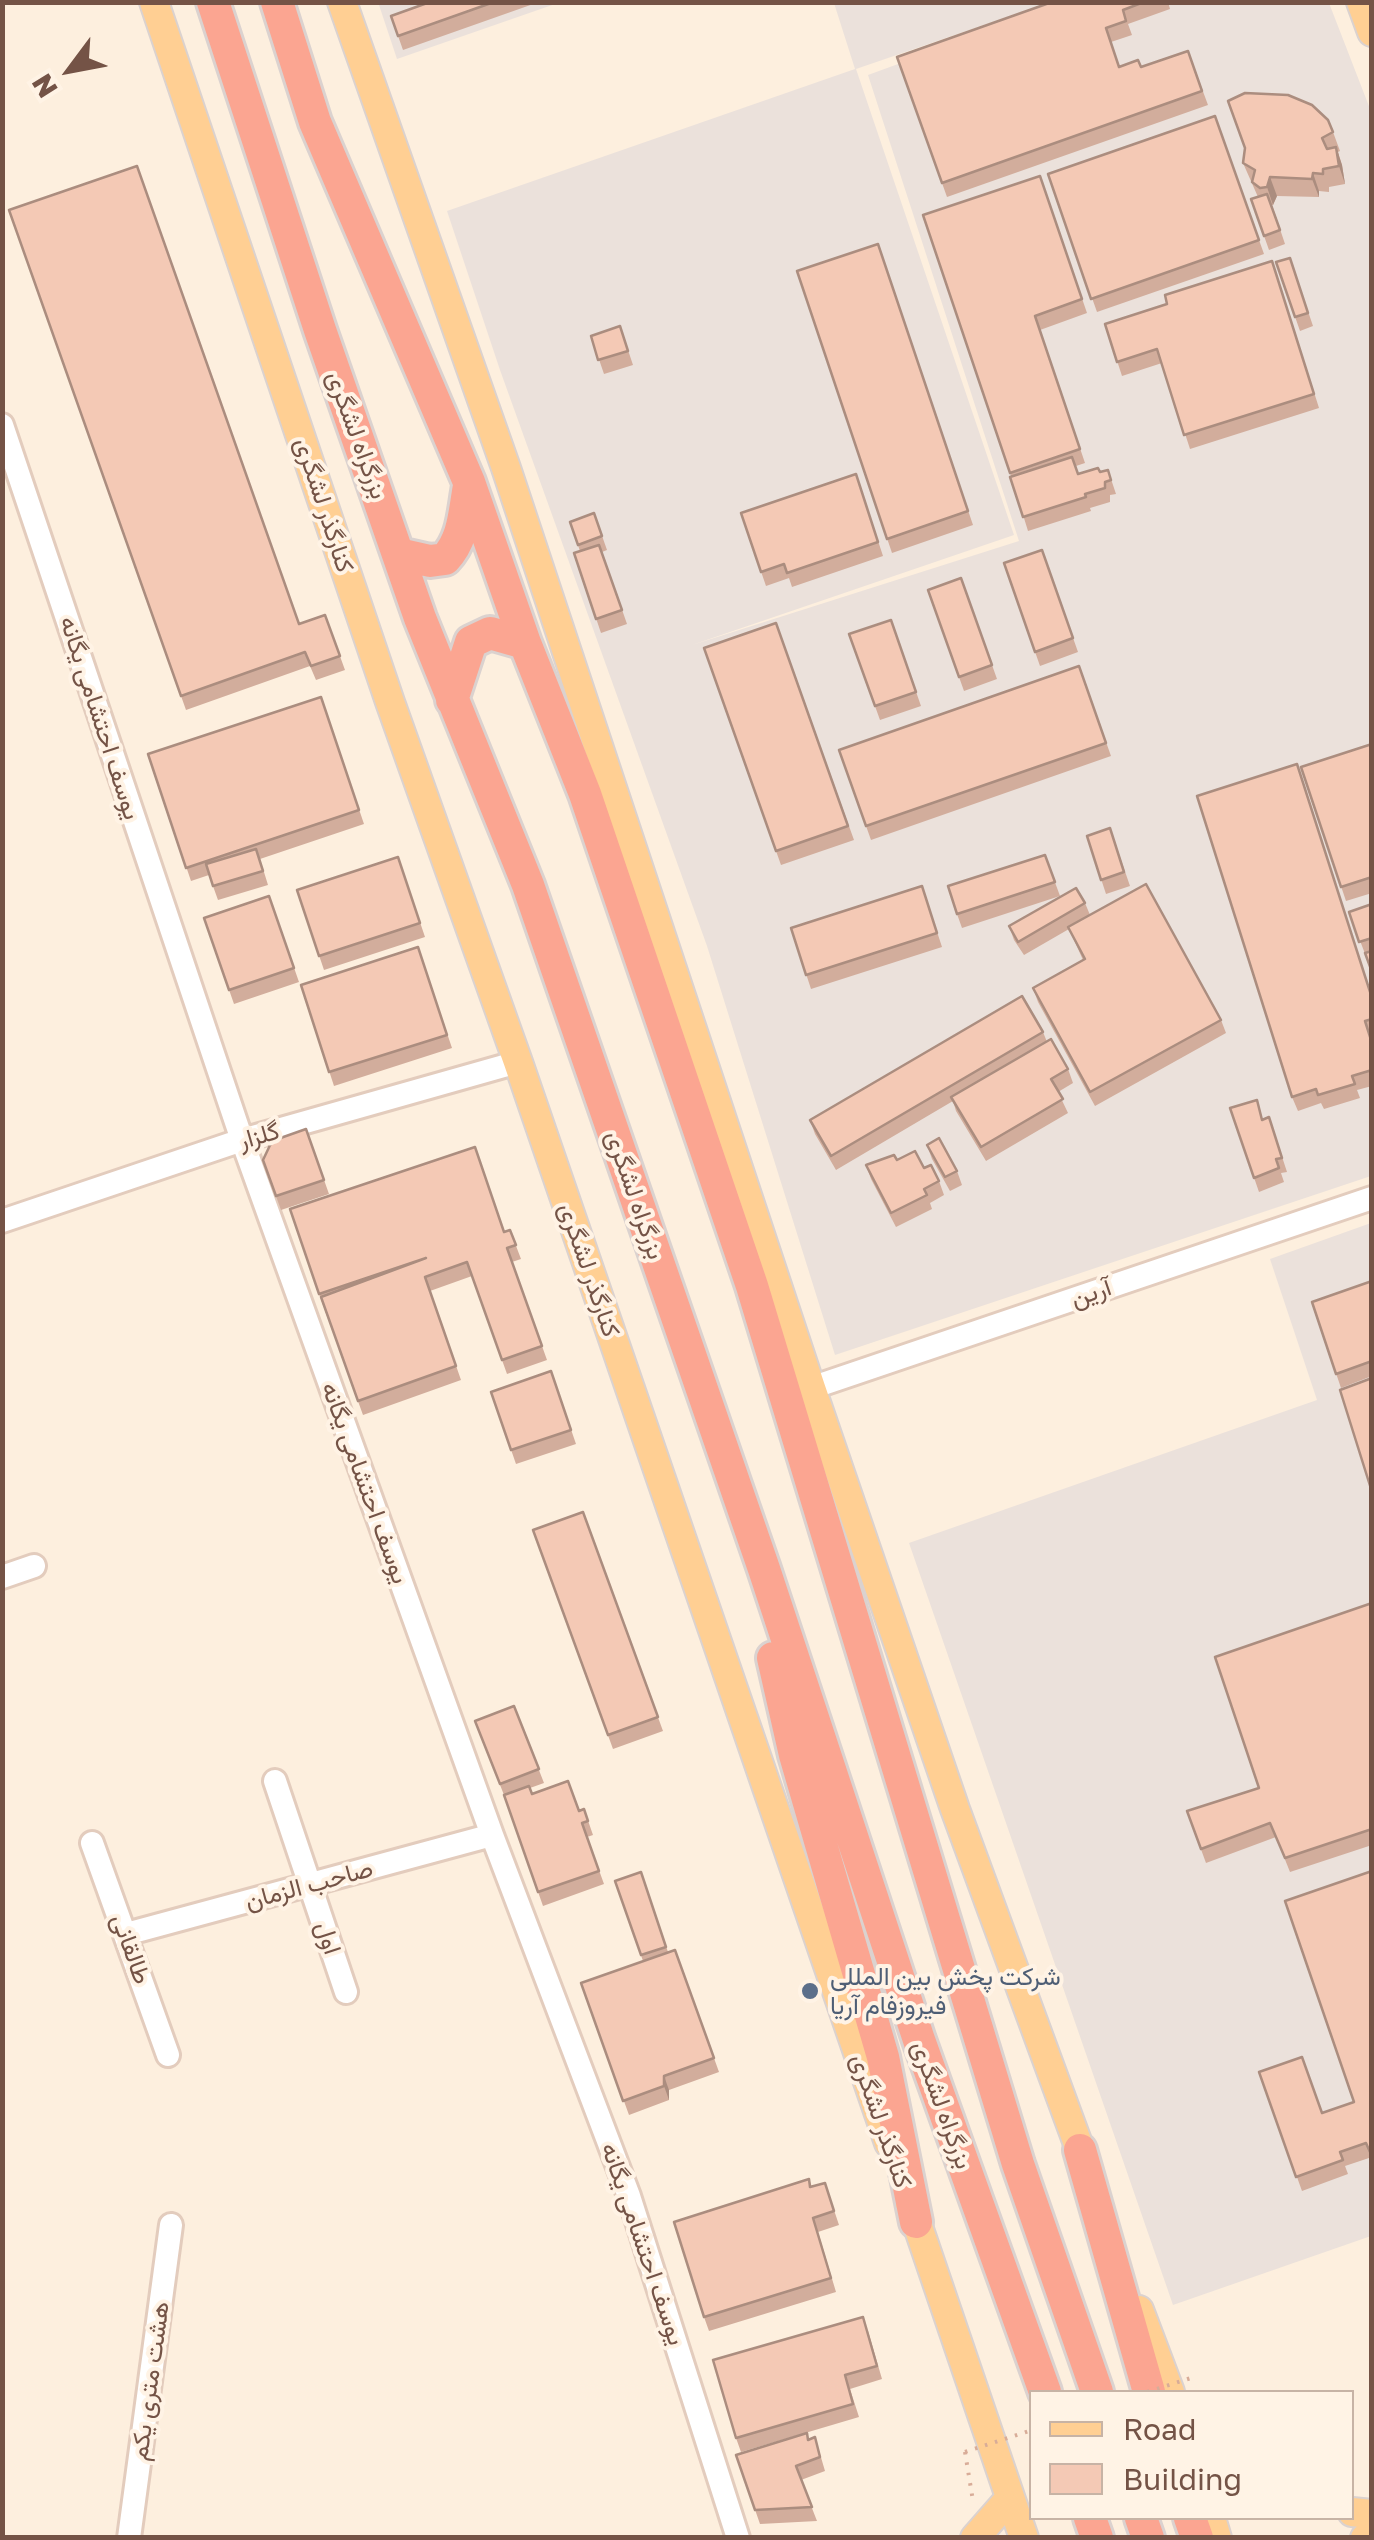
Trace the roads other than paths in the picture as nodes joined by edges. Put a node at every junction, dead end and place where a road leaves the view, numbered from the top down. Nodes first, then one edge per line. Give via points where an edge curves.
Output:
1 (154, 2) edge
2 (213, 2) edge
3 (277, 2) edge
4 (342, 2) edge
5 (1361, 2) edge
6 (1372, 32) edge
7 (2, 425) edge
8 (470, 482) junction
9 (399, 554) junction
10 (525, 643) junction
11 (452, 700) junction
12 (518, 1062) junction
13 (242, 1140) junction
14 (1372, 1198) edge
15 (2, 1221) edge
16 (811, 1388) junction
17 (34, 1566) dead end
18 (764, 1569) junction
19 (2, 1577) edge
20 (275, 1781) dead end
21 (492, 1835) junction
22 (92, 1843) dead end
23 (311, 1884) junction
24 (126, 1934) junction
25 (346, 1992) dead end
26 (168, 2055) dead end
27 (1080, 2150) junction
28 (916, 2222) junction
29 (171, 2225) dead end
30 (1180, 2386) edge
31 (1044, 2390) edge
32 (1096, 2390) edge
33 (1147, 2390) edge
34 (1010, 2498) junction
35 (129, 2538) edge
36 (738, 2538) edge
37 (976, 2538) edge
38 (1024, 2538) edge

1 - 12 main road, کنارگذر لشگری
2 - 9 highway, بزرگراه لشگری
3 - 8 highway, بزرگراه لشگری via 314,122
4 - 16 main road via 531,543
5 - 6 main road
7 - 13 street, یوسف احتشامی یگانه
8 - 9 highway via 455,548 430,561
8 - 10 highway, بزرگراه لشگری
9 - 11 highway, بزرگراه لشگری
10 - 11 highway via 490,634 471,642
10 - 32 highway, بزرگراه لشگری via 585,794 752,1286 1018,2164
11 - 18 highway, بزرگراه لشگری via 528,886
12 - 13 street, گلزار
12 - 28 main road, کنارگذر لشگری
13 - 15 street, گلزار
13 - 21 street, یوسف احتشامی یگانه
14 - 16 street, آرین
16 - 27 main road
17 - 19 street
18 - 28 highway via 772,1656 882,2057
18 - 31 highway, بزرگراه لشگری via 919,2040
20 - 23 street, اول
21 - 23 street, صاحب الزمان
21 - 36 street, یوسف احتشامی یگانه via 629,2196
22 - 24 street, طالقانی
23 - 24 street, صاحب الزمان
23 - 25 street, اول
24 - 26 street, طالقانی
27 - 30 main road
27 - 33 highway
28 - 34 main road, کنارگذر لشگری
29 - 35 street, هشت متری یکم
34 - 37 main road
34 - 38 main road, کنارگذر لشگری

